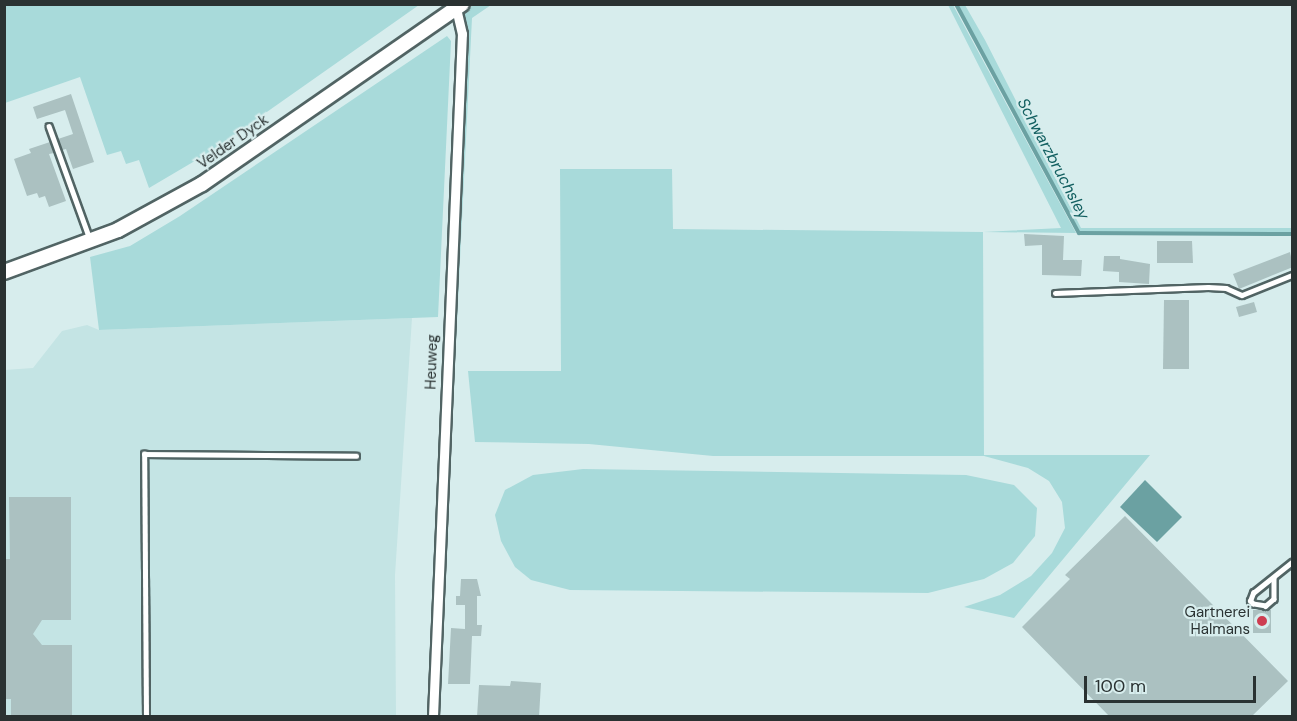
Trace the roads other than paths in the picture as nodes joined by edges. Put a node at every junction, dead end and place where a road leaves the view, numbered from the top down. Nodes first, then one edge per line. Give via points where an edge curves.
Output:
1 (459, 7) edge
2 (49, 126) dead end
3 (91, 242) junction
4 (4, 272) edge
5 (1293, 275) edge
6 (1055, 293) dead end
7 (356, 456) dead end
8 (1293, 562) edge
9 (1274, 578) junction
10 (146, 717) edge
11 (434, 717) edge

1 - 3 main road, Velder Dyck via 202,184
1 - 11 street, Heuweg via 462,34
2 - 3 lane
3 - 4 main road, Velder Dyck
5 - 6 lane via 1242,296 1226,288 1208,287
7 - 10 lane via 144,454
8 - 9 lane
9 - 9 lane via 1253,593 1253,604 1266,606 1274,599

